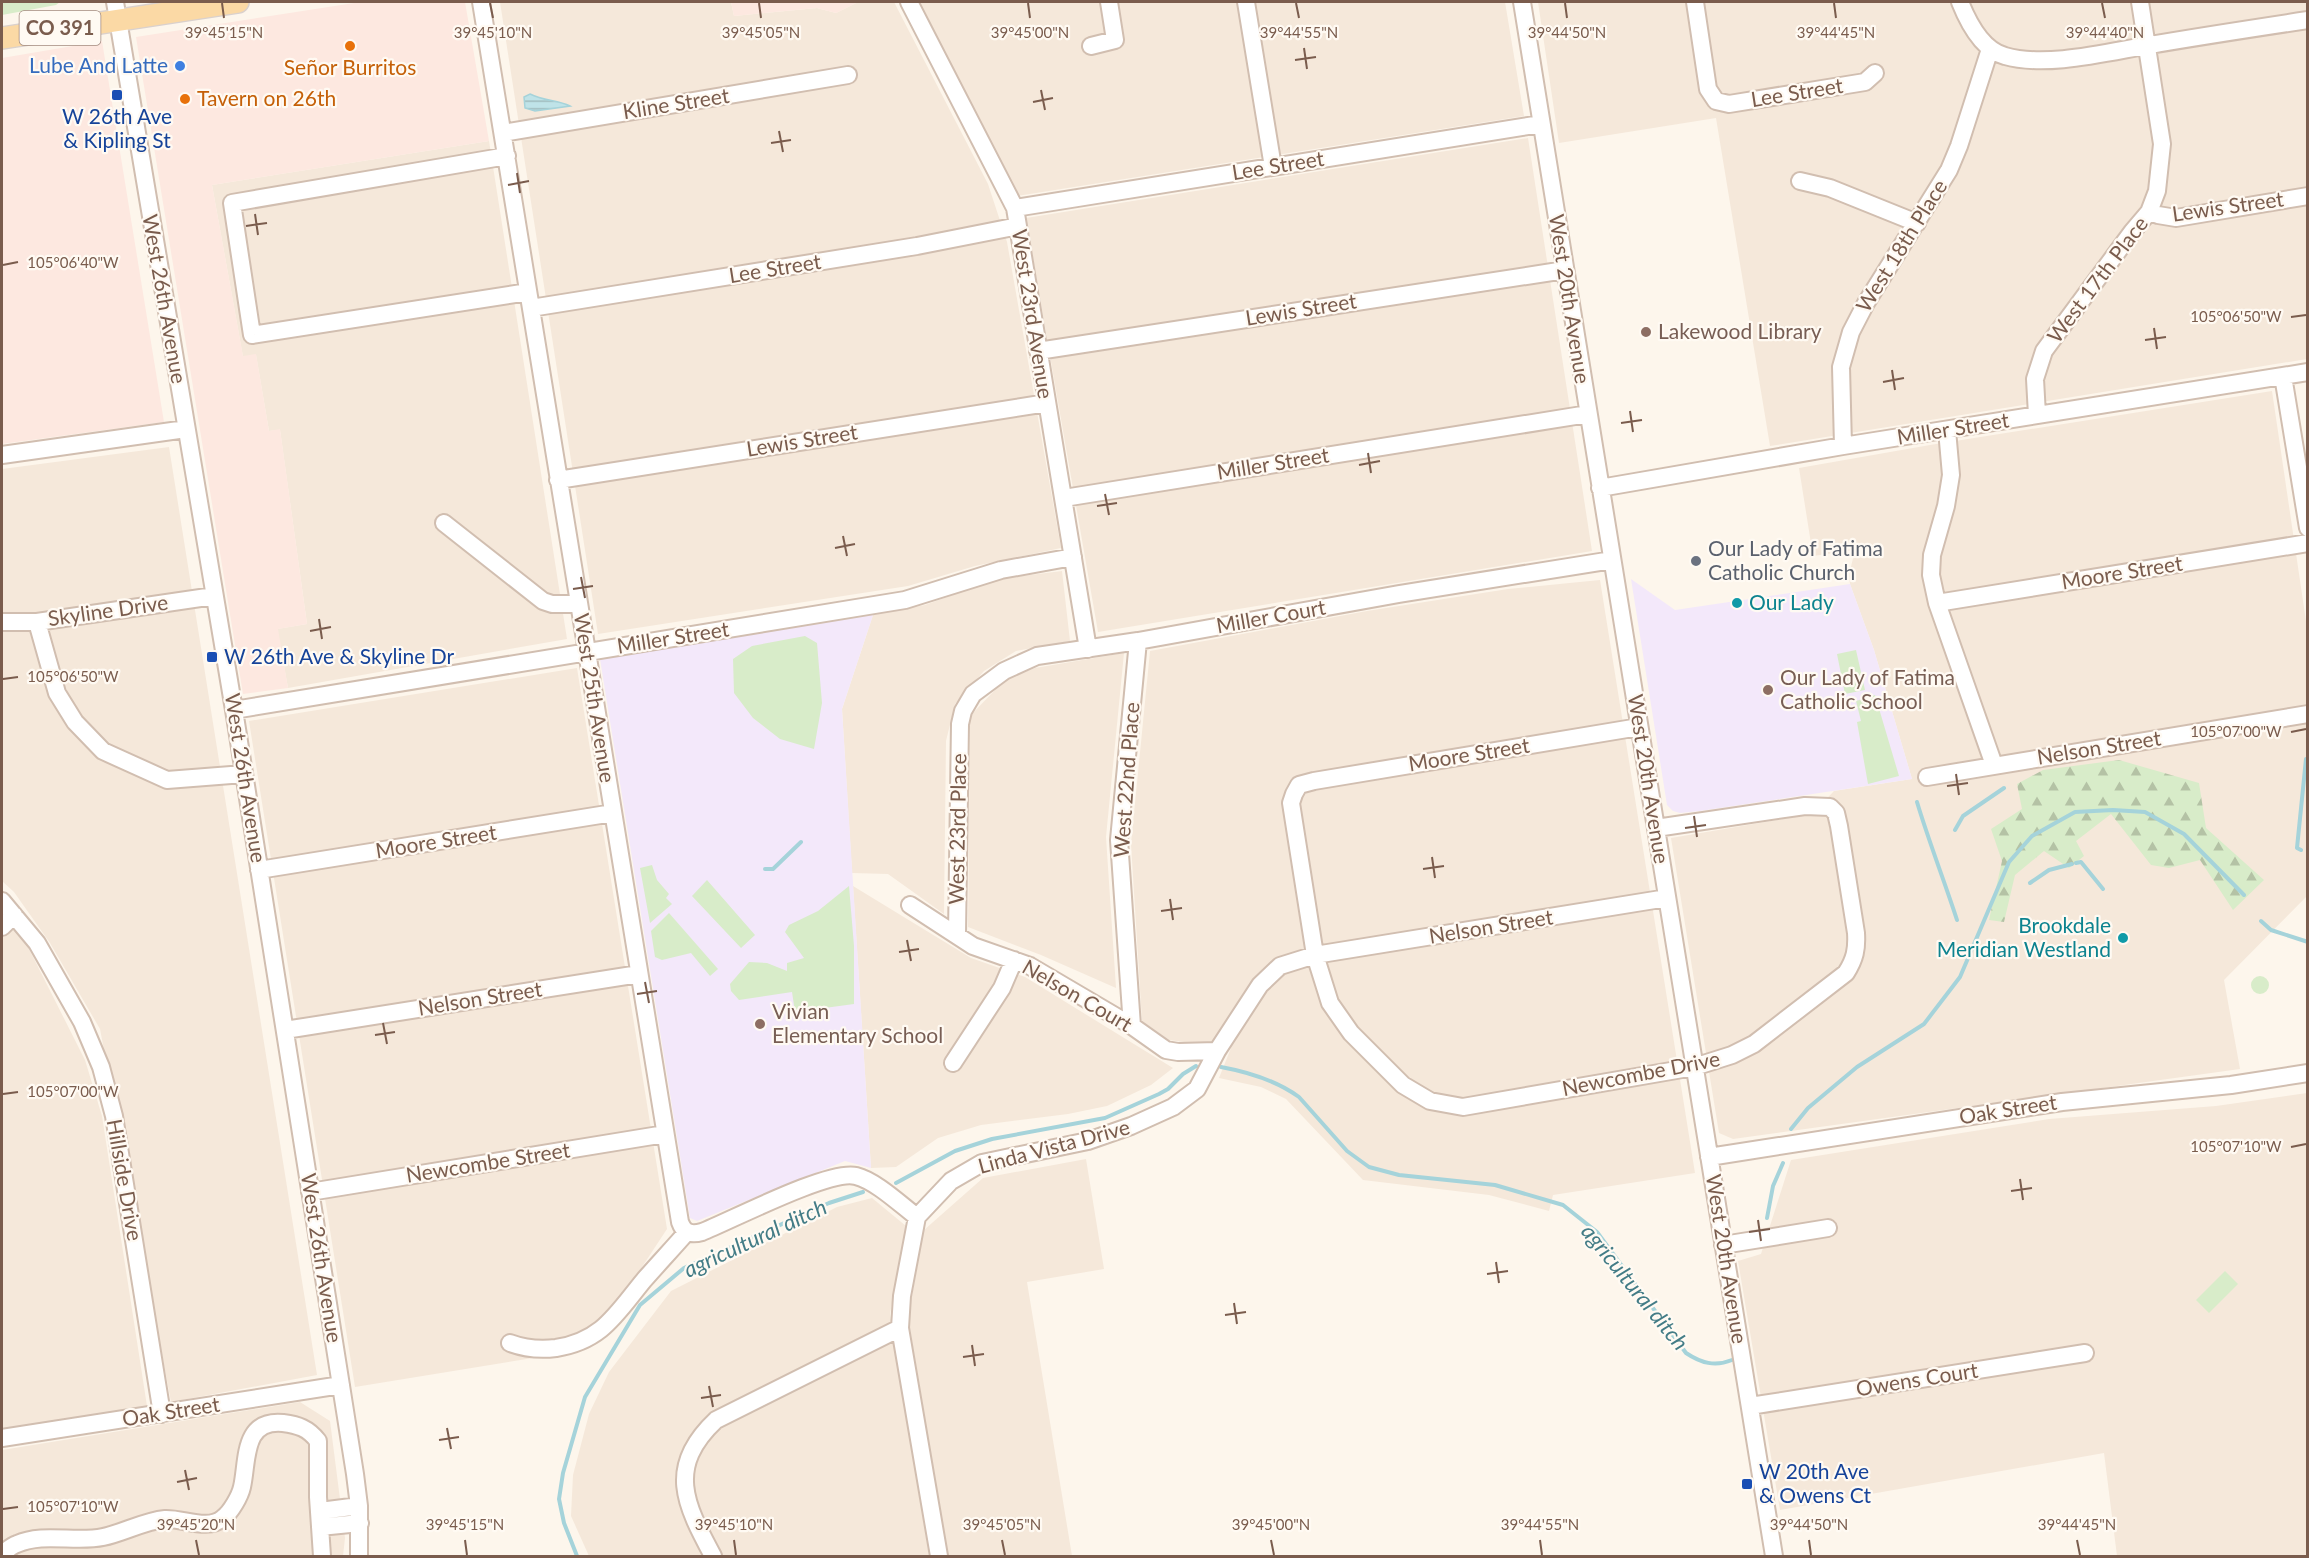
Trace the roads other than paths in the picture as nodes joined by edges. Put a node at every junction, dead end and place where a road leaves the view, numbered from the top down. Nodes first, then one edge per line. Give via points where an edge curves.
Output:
1 (238, 2) edge
2 (481, 2) edge
3 (909, 2) edge
4 (1108, 2) edge
5 (1246, 2) edge
6 (1522, 2) edge
7 (1695, 2) edge
8 (1960, 2) edge
9 (2140, 2) edge
10 (116, 10) edge
11 (2307, 20) edge
12 (2, 38) edge
13 (2147, 45) junction
14 (1091, 46) dead end
15 (1990, 49) junction
16 (1875, 73) dead end
17 (848, 75) dead end
18 (1541, 124) junction
19 (503, 133) junction
20 (507, 156) junction
21 (1273, 166) junction
22 (1800, 182) dead end
23 (2307, 196) edge
24 (1015, 208) junction
25 (2149, 212) junction
26 (1917, 223) junction
27 (1018, 226) junction
28 (1565, 270) junction
29 (529, 300) junction
30 (1038, 351) junction
31 (2307, 372) edge
32 (2283, 376) junction
33 (1047, 403) junction
34 (1588, 414) junction
35 (2037, 415) junction
36 (186, 429) junction
37 (1947, 430) junction
38 (1843, 446) junction
39 (2, 455) edge
40 (558, 480) junction
41 (1600, 488) junction
42 (1064, 498) junction
43 (444, 523) dead end
44 (2307, 528) edge
45 (2307, 543) edge
46 (1072, 557) junction
47 (1612, 560) junction
48 (214, 596) junction
49 (579, 603) junction
50 (1937, 603) junction
51 (2, 622) edge
52 (37, 622) junction
53 (1138, 641) junction
54 (1088, 649) junction
55 (586, 651) junction
56 (234, 710) junction
57 (2307, 714) edge
58 (960, 724) joint
59 (1639, 727) junction
60 (1994, 765) junction
61 (244, 774) junction
62 (1927, 777) dead end
63 (1299, 785) joint
64 (613, 813) junction
65 (1656, 828) junction
66 (259, 870) junction
67 (1667, 898) junction
68 (2, 901) edge
69 (910, 905) dead end
70 (14, 915) junction
71 (2, 927) edge
72 (957, 934) junction
73 (1315, 954) junction
74 (1014, 960) junction
75 (639, 974) junction
76 (1132, 1026) junction
77 (285, 1030) junction
78 (1216, 1051) junction
79 (953, 1063) dead end
80 (1694, 1067) junction
81 (2307, 1073) edge
82 (665, 1134) junction
83 (1709, 1157) junction
84 (310, 1192) junction
85 (917, 1217) junction
86 (683, 1225) junction
87 (1828, 1228) dead end
88 (1723, 1245) junction
89 (900, 1328) junction
90 (510, 1343) dead end
91 (2085, 1353) dead end
92 (341, 1385) junction
93 (1750, 1406) junction
94 (162, 1414) junction
95 (2, 1438) edge
96 (359, 1515) junction
97 (320, 1519) junction
98 (2, 1554) edge
99 (322, 1557) edge
100 (359, 1557) edge
101 (712, 1557) edge
102 (939, 1557) edge
103 (1774, 1557) edge

1 - 10 main road, CO 391
2 - 19 street, West 25th Avenue
3 - 24 street, West 23rd Avenue
4 - 14 street via 1115,40
5 - 21 street
6 - 18 street, West 20th Avenue
7 - 16 street, Lee Street via 1708,89 1716,101 1729,104 1865,82
8 - 15 street
9 - 13 street, West 17th Place
10 - 12 main road, CO 391
10 - 36 street, West 26th Avenue
11 - 13 street
13 - 15 street via 2034,60 2005,56
13 - 25 street, West 17th Place via 2162,144 2157,191
15 - 26 street, West 18th Place via 1949,170
17 - 19 street, Kline Street
18 - 21 street, Lee Street
18 - 28 street, West 20th Avenue
19 - 20 street, West 25th Avenue
20 - 29 street, West 25th Avenue
20 - 29 street, Lee Street via 232,203 252,335
21 - 24 street, Lee Street
22 - 26 street via 1830,188
23 - 25 street, Lewis Street via 2176,218
24 - 27 street, West 23rd Avenue
25 - 35 street, West 17th Place via 2044,351 2035,379
26 - 38 street, West 18th Place via 1866,303 1843,354
27 - 29 street, Lee Street via 917,246
27 - 30 street, West 23rd Avenue
28 - 30 street, Lewis Street
28 - 34 street, West 20th Avenue
29 - 40 street, West 25th Avenue
30 - 33 street, West 23rd Avenue
31 - 32 street, Miller Street
32 - 35 street, Miller Street
32 - 44 street
33 - 40 street, Lewis Street
33 - 42 street, West 23rd Avenue
34 - 41 street, West 20th Avenue
34 - 42 street, Miller Street
35 - 37 street, Miller Street
36 - 39 street
36 - 48 street, West 26th Avenue
37 - 38 street, Miller Street
37 - 50 street via 1951,475 1932,555 1931,575
38 - 41 street, Miller Street
40 - 49 street, West 25th Avenue
41 - 47 street, West 20th Avenue
42 - 46 street, West 23rd Avenue
43 - 49 street via 543,601
45 - 50 street, Moore Street
46 - 54 street, West 23rd Avenue
46 - 55 street, Miller Street via 1001,570 905,600
47 - 53 street, Miller Court
47 - 59 street, West 20th Avenue
48 - 52 street, Skyline Drive
48 - 56 street, West 26th Avenue
49 - 55 street, West 25th Avenue
50 - 60 street
51 - 52 street, Skyline Drive
52 - 61 street via 57,693 75,722 104,751 167,780
53 - 54 street, Miller Court
53 - 76 street, West 22nd Place via 1119,840
54 - 58 street, Miller Court via 1037,656 1011,667 973,694
55 - 56 street, Miller Street
55 - 64 street, West 25th Avenue
56 - 61 street, West 26th Avenue
57 - 60 street, Nelson Street
58 - 72 street, West 23rd Place
59 - 63 street, Moore Street
59 - 65 street, West 20th Avenue
60 - 62 street, Nelson Street
61 - 66 street, West 26th Avenue
63 - 73 street, Newcombe Drive via 1291,803
64 - 66 street, Moore Street
64 - 75 street, West 25th Avenue
65 - 67 street, West 20th Avenue
65 - 80 street, Newcombe Drive via 1805,806 1830,807 1839,826 1856,933 1857,949 1852,963 1824,991 1754,1044
66 - 77 street, West 26th Avenue
67 - 73 street, Nelson Street
67 - 80 street, West 20th Avenue
68 - 70 street, Hillside Drive
69 - 72 street, Nelson Court
70 - 71 street
70 - 94 street, Hillside Drive via 37,943 61,983 101,1067 114,1116
72 - 74 street, Nelson Court via 973,946
73 - 78 street, Linda Vista Drive via 1280,966 1260,985
73 - 80 street, Newcombe Drive via 1330,1003 1351,1033 1402,1085 1430,1101 1463,1107
74 - 76 street, Nelson Court
74 - 79 street via 1002,988
75 - 77 street, Nelson Street
75 - 82 street, West 25th Avenue
76 - 78 street, Nelson Court via 1166,1050
77 - 84 street, West 26th Avenue
78 - 85 street, Linda Vista Drive via 1197,1089 1173,1107 1098,1137 982,1163 951,1181
80 - 83 street, West 20th Avenue
81 - 83 street, Oak Street via 2062,1102
82 - 84 street, Newcombe Street
82 - 86 street, West 25th Avenue
83 - 88 street, West 20th Avenue
84 - 92 street, West 26th Avenue
85 - 86 street via 872,1184 846,1174 823,1179 702,1233 694,1234
85 - 89 street
86 - 90 street via 607,1324 590,1339 545,1350
87 - 88 street
88 - 93 street, West 20th Avenue
89 - 101 street via 716,1420 703,1432 688,1458 684,1488 692,1518
89 - 102 street
91 - 93 street, Owens Court
92 - 94 street, Oak Street
92 - 96 street, West 26th Avenue
93 - 103 street, West 20th Avenue
94 - 95 street, Oak Street
96 - 97 street
96 - 100 street, West 26th Avenue
97 - 98 street via 318,1441 298,1425 273,1422 251,1438 238,1498 223,1519 207,1524 165,1519 101,1538 38,1539 17,1544
97 - 99 street

